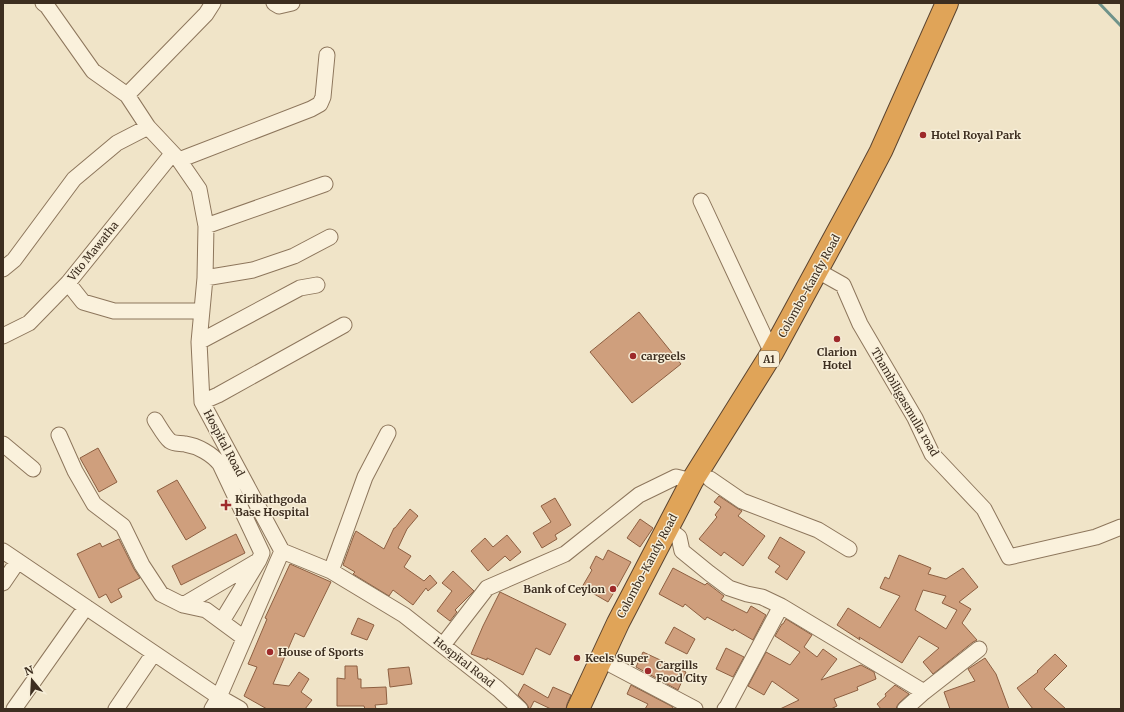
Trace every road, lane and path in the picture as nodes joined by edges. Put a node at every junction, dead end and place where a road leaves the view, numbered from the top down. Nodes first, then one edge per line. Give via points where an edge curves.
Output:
1 (43, 3) edge
2 (213, 3) edge
3 (274, 3) edge
4 (292, 3) edge
5 (947, 3) edge
6 (960, 3) edge
7 (327, 55) dead end
8 (127, 95) junction
9 (148, 127) junction
10 (176, 157) junction
11 (325, 184) dead end
12 (701, 201) dead end
13 (206, 226) junction
14 (330, 237) dead end
15 (3, 269) edge
16 (824, 274) junction
17 (205, 278) junction
18 (68, 283) junction
19 (317, 285) dead end
20 (202, 311) junction
21 (344, 325) dead end
22 (3, 336) edge
23 (199, 342) junction
24 (772, 354) junction
25 (202, 402) junction
26 (155, 420) dead end
27 (388, 433) dead end
28 (59, 435) dead end
29 (3, 444) edge
30 (33, 469) dead end
31 (701, 480) junction
32 (1121, 527) edge
33 (673, 533) junction
34 (849, 549) dead end
35 (3, 551) edge
36 (282, 551) junction
37 (259, 560) junction
38 (18, 561) junction
39 (331, 571) junction
40 (3, 583) edge
41 (183, 605) junction
42 (781, 606) junction
43 (86, 607) junction
44 (222, 621) junction
45 (244, 638) junction
46 (443, 645) junction
47 (979, 649) dead end
48 (154, 653) junction
49 (612, 665) junction
50 (924, 692) junction
51 (216, 703) edge
52 (14, 709) edge
53 (116, 709) edge
54 (240, 709) edge
55 (520, 709) edge
56 (578, 709) edge
57 (592, 709) edge
58 (695, 709) edge
59 (725, 709) edge
60 (905, 709) edge

1 - 8 street, Hospital Road via 93,71
2 - 8 street via 206,14
3 - 4 street via 279,6
5 - 16 highway, Colombo-Kandy Road / A1
6 - 16 highway, Colombo-Kandy Road / A1 via 872,198
7 - 10 street via 320,104
8 - 9 street, Hospital Road
9 - 10 street, Hospital Road
9 - 15 street via 117,143 74,180 14,260
10 - 13 street, Hospital Road via 199,189
10 - 18 street, Vito Mawatha
11 - 13 street
12 - 24 street
13 - 17 street, Hospital Road
14 - 17 street via 294,256 253,270
16 - 24 highway, Colombo-Kandy Road / A1
16 - 31 highway, Colombo-Kandy Road / A1 via 780,366
16 - 32 street, Thambiligasmulla road via 846,290 860,324 915,418 932,454 984,509 1008,557 1096,537
17 - 20 street, Hospital Road
18 - 20 street via 83,302 114,311
18 - 22 street, Vito Mawatha via 29,323
19 - 23 street via 300,288
20 - 23 street, Hospital Road
21 - 25 street
23 - 25 street, Hospital Road
24 - 31 highway, Colombo-Kandy Road / A1
25 - 36 street, Hospital Road
26 - 37 street via 169,440 199,449 214,457 220,464 260,546 262,552
27 - 39 street via 365,477
28 - 41 street via 75,471 94,504 123,526 142,565 161,594
29 - 30 street
31 - 33 highway, Colombo-Kandy Road / A1
31 - 34 street via 742,502 818,530
31 - 46 street via 676,477 639,495 565,554 487,588
33 - 42 street via 682,551 730,588 762,597
33 - 49 highway, Colombo-Kandy Road / A1
33 - 56 highway, Colombo-Kandy Road / A1 via 619,621
35 - 38 street
36 - 39 street, Hospital Road
36 - 45 street
37 - 41 street
37 - 44 street
38 - 40 street
38 - 43 street
39 - 46 street, Hospital Road via 404,615
41 - 44 street via 206,610
42 - 50 street
42 - 59 street
43 - 48 street
43 - 52 street
44 - 45 street
45 - 51 street
46 - 55 street, Hospital Road
47 - 50 street
48 - 51 street
48 - 53 street
49 - 57 highway, Colombo-Kandy Road / A1
49 - 58 street
50 - 60 street
51 - 54 street

